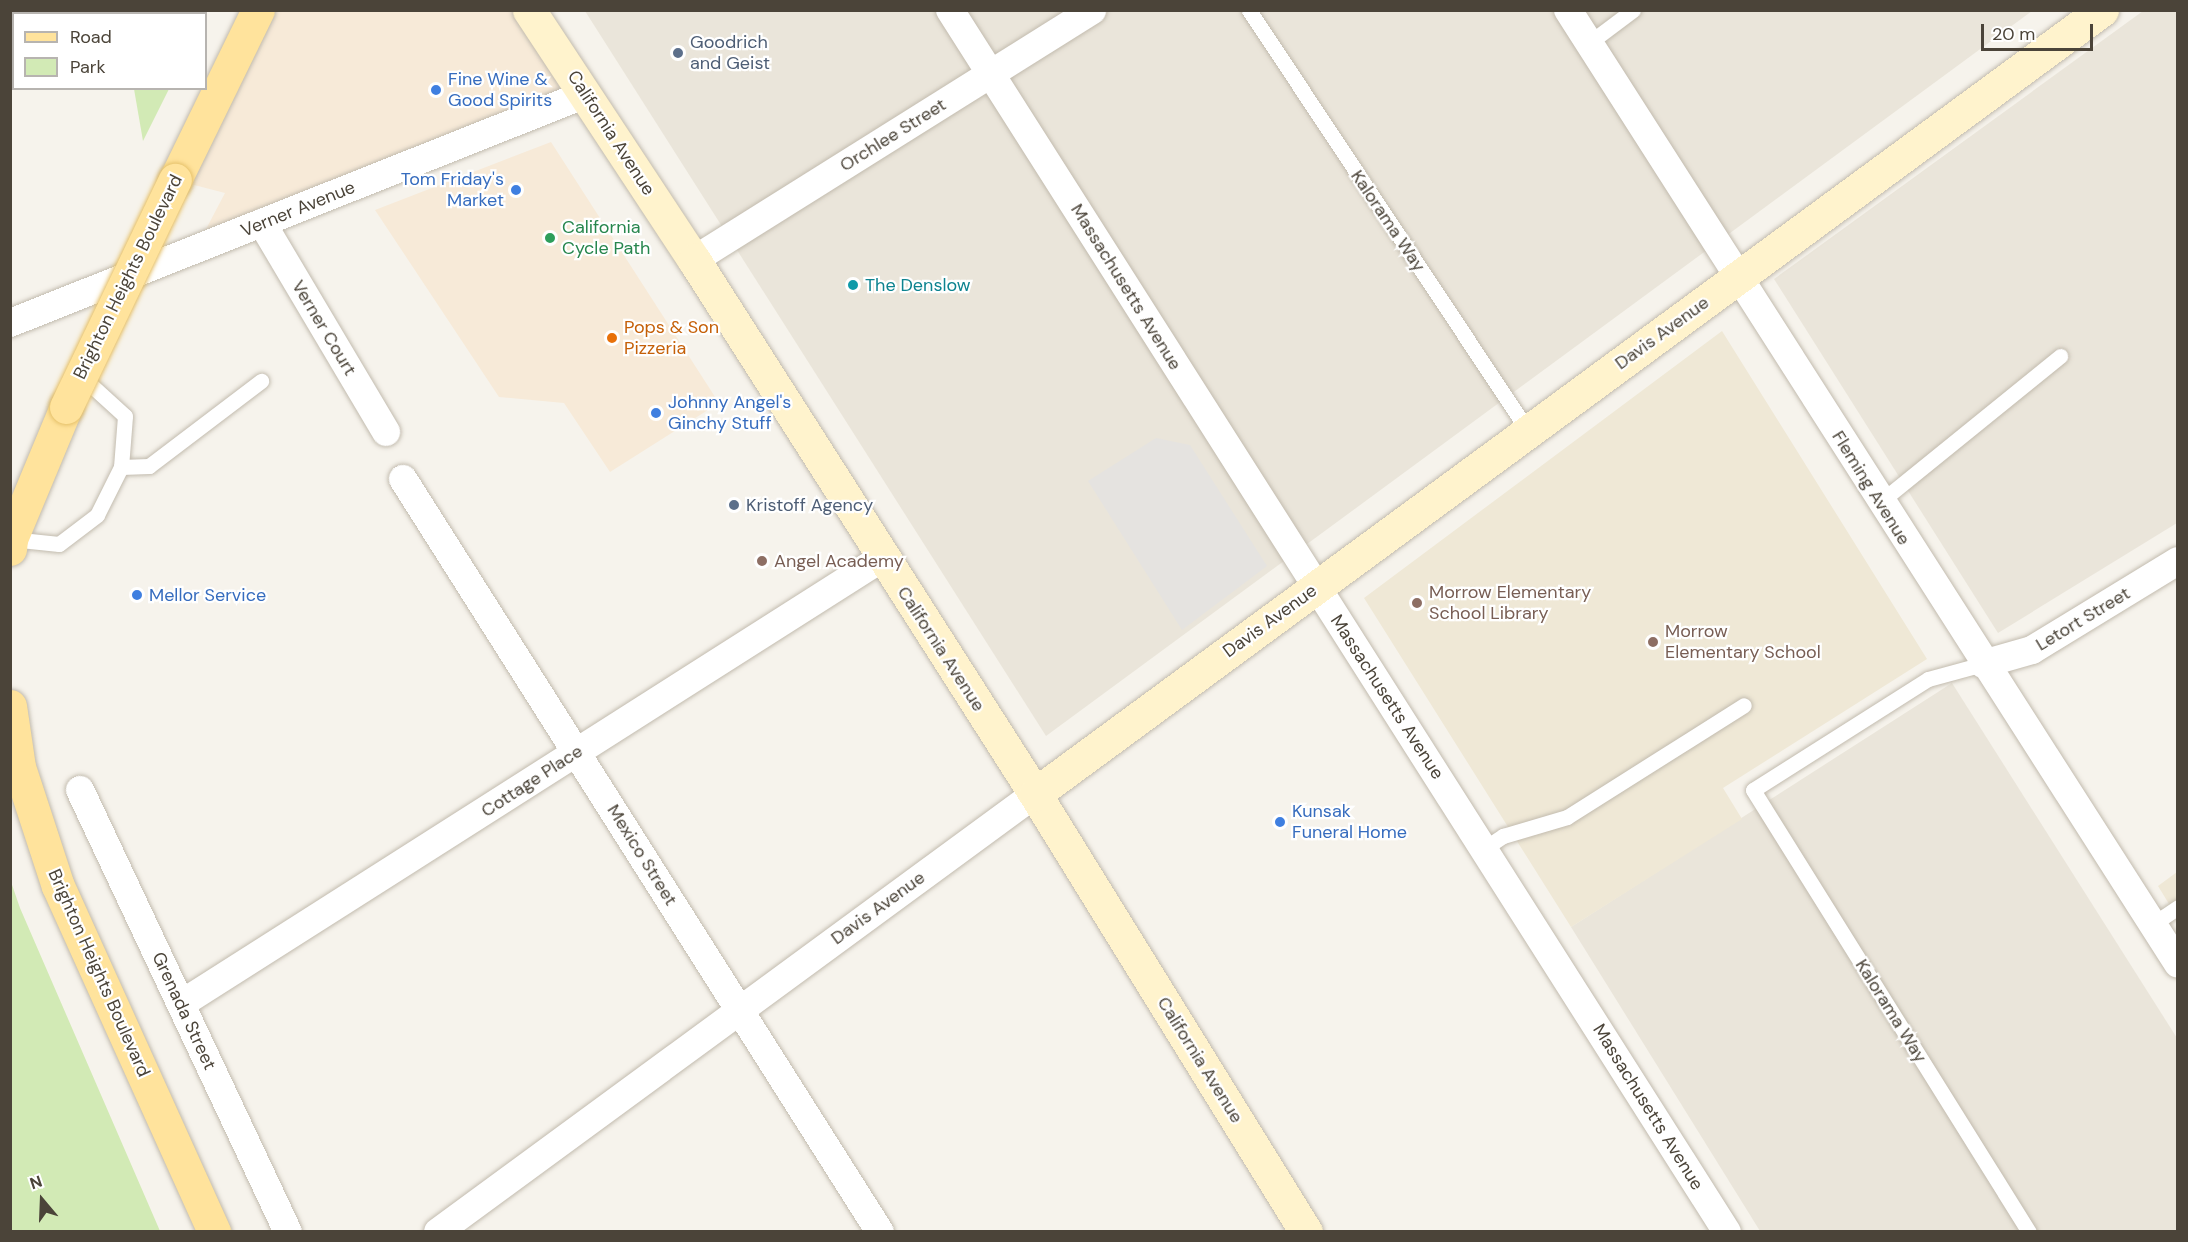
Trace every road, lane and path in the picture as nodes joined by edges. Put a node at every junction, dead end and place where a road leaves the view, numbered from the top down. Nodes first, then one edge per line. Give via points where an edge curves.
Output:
1 (258, 10) edge
2 (529, 10) edge
3 (950, 10) edge
4 (1092, 10) edge
5 (1249, 10) edge
6 (1568, 10) edge
7 (1633, 10) edge
8 (2102, 10) edge
9 (1589, 44) junction
10 (991, 74) junction
11 (586, 94) junction
12 (262, 223) junction
13 (694, 260) junction
14 (1738, 278) junction
15 (10, 323) edge
16 (2060, 356) dead end
17 (81, 376) junction
18 (261, 381) dead end
19 (1528, 431) junction
20 (386, 432) dead end
21 (121, 467) junction
22 (403, 479) dead end
23 (1880, 502) junction
24 (11, 539) edge
25 (10, 549) edge
26 (882, 558) junction
27 (2178, 561) edge
28 (1317, 587) junction
29 (1983, 664) junction
30 (1744, 705) dead end
31 (10, 706) edge
32 (576, 752) junction
33 (80, 790) dead end
34 (1035, 794) junction
35 (1485, 848) junction
36 (2178, 906) edge
37 (2153, 924) junction
38 (2178, 964) edge
39 (181, 1004) junction
40 (739, 1009) junction
41 (214, 1232) edge
42 (288, 1232) edge
43 (438, 1232) edge
44 (880, 1232) edge
45 (1306, 1232) edge
46 (1727, 1232) edge
47 (2029, 1232) edge

1 - 17 main road, Brighton Heights Boulevard, bridge
2 - 11 street, California Avenue
3 - 10 street, Massachusetts Avenue
4 - 10 street, Orchlee Street
5 - 19 lane, Kalorama Way
6 - 9 street, Fleming Avenue
7 - 9 lane
8 - 14 street, Davis Avenue
9 - 14 street, Fleming Avenue
10 - 13 street, Orchlee Street
10 - 28 street, Massachusetts Avenue
11 - 12 street, Verner Avenue
11 - 13 street, California Avenue
12 - 15 street, Verner Avenue
12 - 20 street, Verner Court
13 - 26 street, California Avenue
14 - 19 street, Davis Avenue
14 - 23 street, Fleming Avenue
16 - 23 lane
17 - 21 lane via 125,416
17 - 24 main road, Brighton Heights Boulevard, bridge
18 - 21 lane via 149,466
19 - 28 street, Davis Avenue
21 - 24 lane via 97,515 59,544
22 - 32 street, Mexico Street
23 - 29 street, Fleming Avenue
24 - 25 main road, Brighton Heights Boulevard
26 - 32 street, Cottage Place
26 - 34 street, California Avenue
27 - 29 street, Letort Street via 2032,650
28 - 34 street, Davis Avenue
28 - 35 street, Massachusetts Avenue
29 - 37 street, Fleming Avenue
29 - 47 lane, Kalorama Way via 1928,679 1753,790
30 - 35 lane via 1567,817 1503,836
31 - 41 main road, Brighton Heights Boulevard via 19,767 58,886
32 - 39 street, Cottage Place
32 - 40 street, Mexico Street
33 - 39 street, Grenada Street
34 - 40 street, Davis Avenue
34 - 45 street, California Avenue
35 - 46 street, Massachusetts Avenue
36 - 37 lane
37 - 38 street, Fleming Avenue
39 - 42 street, Grenada Street
40 - 43 street, Davis Avenue
40 - 44 street, Mexico Street

